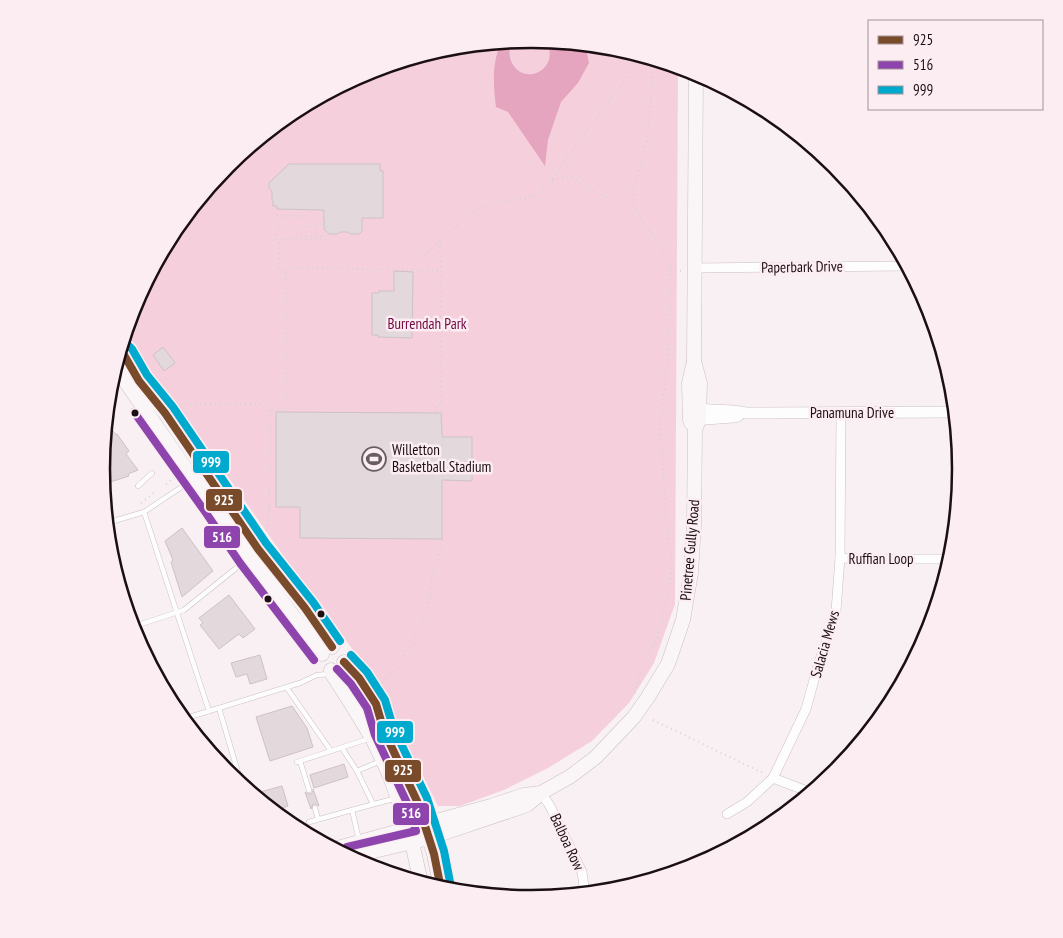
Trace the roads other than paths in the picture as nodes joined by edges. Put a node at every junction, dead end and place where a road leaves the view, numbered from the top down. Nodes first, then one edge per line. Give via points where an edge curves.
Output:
1 (696, 81) edge
2 (901, 266) edge
3 (691, 270) junction
4 (125, 357) edge
5 (121, 375) edge
6 (840, 412) junction
7 (949, 412) edge
8 (695, 418) junction
9 (205, 472) junction
10 (152, 473) dead end
11 (193, 479) junction
12 (138, 486) dead end
13 (144, 512) junction
14 (114, 521) edge
15 (253, 553) junction
16 (840, 558) junction
17 (943, 558) edge
18 (295, 594) junction
19 (282, 603) junction
20 (177, 612) junction
21 (140, 624) edge
22 (327, 651) junction
23 (344, 662) junction
24 (331, 672) junction
25 (287, 688) junction
26 (219, 708) junction
27 (209, 711) junction
28 (191, 717) edge
29 (372, 738) junction
30 (342, 748) junction
31 (331, 752) junction
32 (382, 760) junction
33 (238, 771) edge
34 (357, 771) junction
35 (773, 778) junction
36 (309, 790) dead end
37 (804, 790) edge
38 (541, 793) junction
39 (398, 797) junction
40 (372, 804) junction
41 (315, 808) dead end
42 (352, 810) junction
43 (728, 814) dead end
44 (318, 819) junction
45 (309, 822) dead end
46 (427, 831) junction
47 (411, 835) junction
48 (357, 851) edge
49 (419, 875) edge
50 (438, 880) edge
51 (584, 887) edge

1 - 3 main road, Pinetree Gully Road
2 - 3 street, Paperbark Drive
3 - 8 main road, Pinetree Gully Road via 694,361 700,383
4 - 9 main road
5 - 11 main road
6 - 7 street, Panamuna Drive
6 - 8 street, Panamuna Drive via 747,414 733,410
6 - 16 street, Salacia Mews
8 - 38 main road, Pinetree Gully Road via 691,573 683,620 668,664 634,717 603,750 570,776
9 - 11 lane
9 - 15 main road
10 - 12 lane
11 - 13 lane
11 - 15 main road
13 - 14 lane
13 - 20 lane
15 - 18 main road
15 - 19 main road
15 - 20 lane via 184,610
16 - 17 street, Ruffian Loop
16 - 35 street, Salacia Mews via 836,611 806,709
18 - 19 main road
18 - 22 main road
19 - 22 main road
20 - 21 lane
20 - 27 lane
22 - 23 main road via 340,649 345,656
22 - 24 main road via 322,661
23 - 24 main road
23 - 46 main road via 376,704 384,731 417,801
24 - 25 lane
24 - 29 main road
25 - 26 lane
25 - 31 lane
26 - 27 lane
26 - 33 lane
27 - 28 lane
29 - 30 lane
29 - 32 main road
30 - 31 lane
30 - 34 lane
31 - 36 lane via 298,761
32 - 34 lane
32 - 39 main road
34 - 40 lane
35 - 37 street
35 - 43 street, Salacia Mews
38 - 46 main road, Pinetree Gully Road via 527,805
38 - 51 street, Balboa Row via 582,872
39 - 40 lane
39 - 47 main road
40 - 42 lane
41 - 44 lane
42 - 44 lane
42 - 48 lane
44 - 45 lane
46 - 47 main road, Pinetree Gully Road
46 - 50 main road
47 - 48 main road, Pinetree Gully Road
47 - 49 main road

